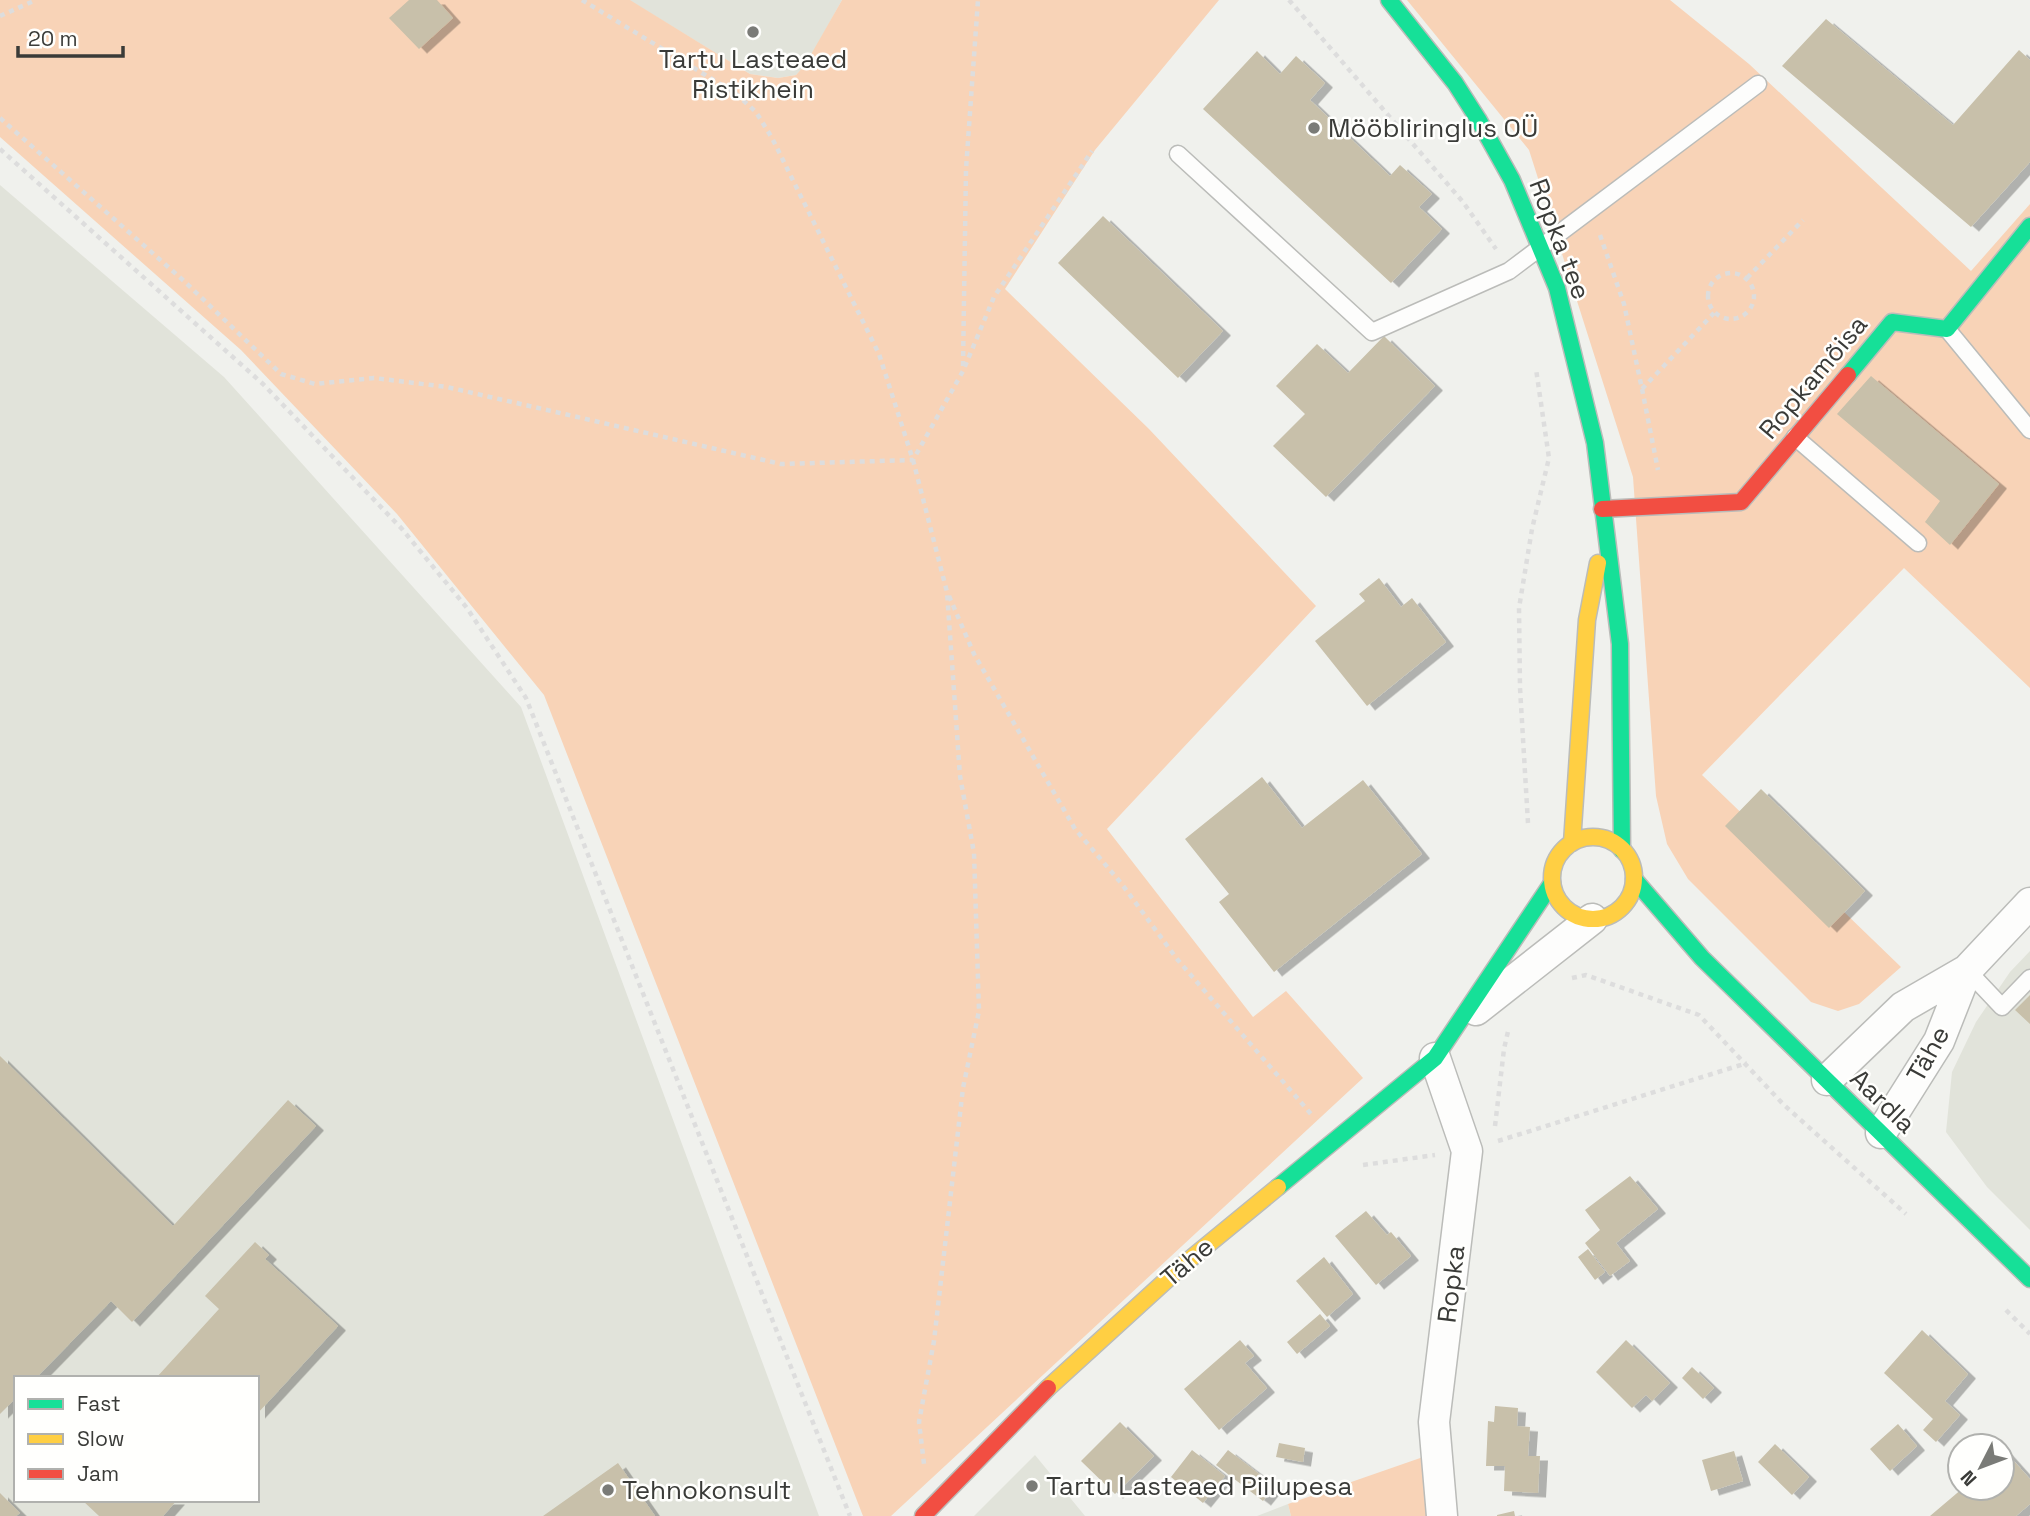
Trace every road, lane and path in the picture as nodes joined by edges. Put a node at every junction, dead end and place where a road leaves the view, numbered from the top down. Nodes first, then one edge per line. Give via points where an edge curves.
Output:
1 (36, 0) edge
2 (582, 0) edge
3 (978, 0) edge
4 (1289, 0) edge
5 (1389, 0) edge
6 (0, 16) edge
7 (1758, 84) dead end
8 (0, 118) edge
9 (0, 149) edge
10 (1092, 151) dead end
11 (1178, 153) dead end
12 (1588, 208) junction
13 (1803, 220) dead end
14 (2030, 226) edge
15 (1542, 246) junction
16 (1509, 271) junction
17 (1747, 278) junction
18 (1714, 313) junction
19 (1947, 329) junction
20 (1535, 359) dead end
21 (963, 371) junction
22 (1642, 389) junction
23 (2030, 430) edge
24 (1795, 437) junction
25 (913, 460) junction
26 (1663, 507) junction
27 (1602, 509) junction
28 (1604, 530) junction
29 (1919, 543) dead end
30 (947, 592) junction
31 (1528, 823) dead end
32 (1572, 843) junction
33 (1622, 850) junction
34 (1634, 879) junction
35 (1552, 883) junction
36 (2030, 903) edge
37 (1613, 916) junction
38 (1665, 938) dead end
39 (1702, 958) junction
40 (1967, 970) junction
41 (2030, 978) edge
42 (1564, 979) dead end
43 (1462, 1021) junction
44 (1511, 1023) dead end
45 (1435, 1058) junction
46 (1747, 1063) junction
47 (1827, 1080) junction
48 (1314, 1118) dead end
49 (1881, 1133) junction
50 (1466, 1151) junction
51 (1354, 1167) dead end
52 (1908, 1215) dead end
53 (2028, 1274) edge
54 (2003, 1306) dead end
55 (2030, 1334) edge
56 (927, 1512) edge
57 (850, 1516) edge
58 (1442, 1516) edge

1 - 6 path
2 - 25 path via 686,61 756,112 792,172 808,215 879,354
3 - 21 path via 966,169
4 - 16 path via 1463,202
5 - 15 street, Ropka tee via 1478,119
7 - 12 lane
8 - 25 path via 281,374 316,384 374,378 447,387 781,464
9 - 57 path via 263,384 384,510 467,608 526,698
10 - 21 path via 994,298
11 - 16 lane via 1372,332
12 - 15 lane
12 - 22 path via 1623,304
13 - 17 path
14 - 19 street
15 - 16 lane
15 - 27 street, Ropka tee via 1557,288 1595,443
17 - 18 path via 1735,271 1716,280 1707,294
17 - 18 path via 1754,296 1747,312 1731,320
18 - 22 path
19 - 23 lane
19 - 24 street, Ropkamõisa via 1892,322
20 - 31 path via 1549,458 1519,608
21 - 25 path
22 - 26 path
24 - 26 street, Ropkamõisa via 1741,502
24 - 29 lane
25 - 30 path
26 - 27 street, Ropkamõisa
27 - 28 street, Ropka tee
28 - 32 street, Ropka tee via 1587,620
28 - 33 street, Ropka tee via 1620,644
30 - 48 path via 974,654 1075,829 1193,978
30 - 56 path via 960,776 974,853 979,1011 963,1088 934,1341 919,1422
32 - 33 street via 1599,838
32 - 35 street via 1556,860
33 - 34 street
34 - 37 street via 1632,891
34 - 39 street, Aardla
35 - 37 street via 1555,895 1570,912
35 - 43 street, Tähe
36 - 40 street, Tähe
37 - 43 street, Tähe
38 - 39 street, Aardla
39 - 47 street, Aardla
40 - 41 lane via 2002,1007
40 - 47 street, Tähe via 1903,1007
40 - 49 street, Tähe via 1939,1041
42 - 46 path via 1586,975 1699,1015
43 - 45 street, Tähe
44 - 46 path via 1493,1143
45 - 50 street, Ropka
45 - 56 street, Tähe via 1183,1265 1054,1382
46 - 52 path via 1784,1105
47 - 49 street, Aardla
49 - 53 street, Aardla
50 - 51 path
50 - 58 street, Ropka via 1434,1422
54 - 55 path

